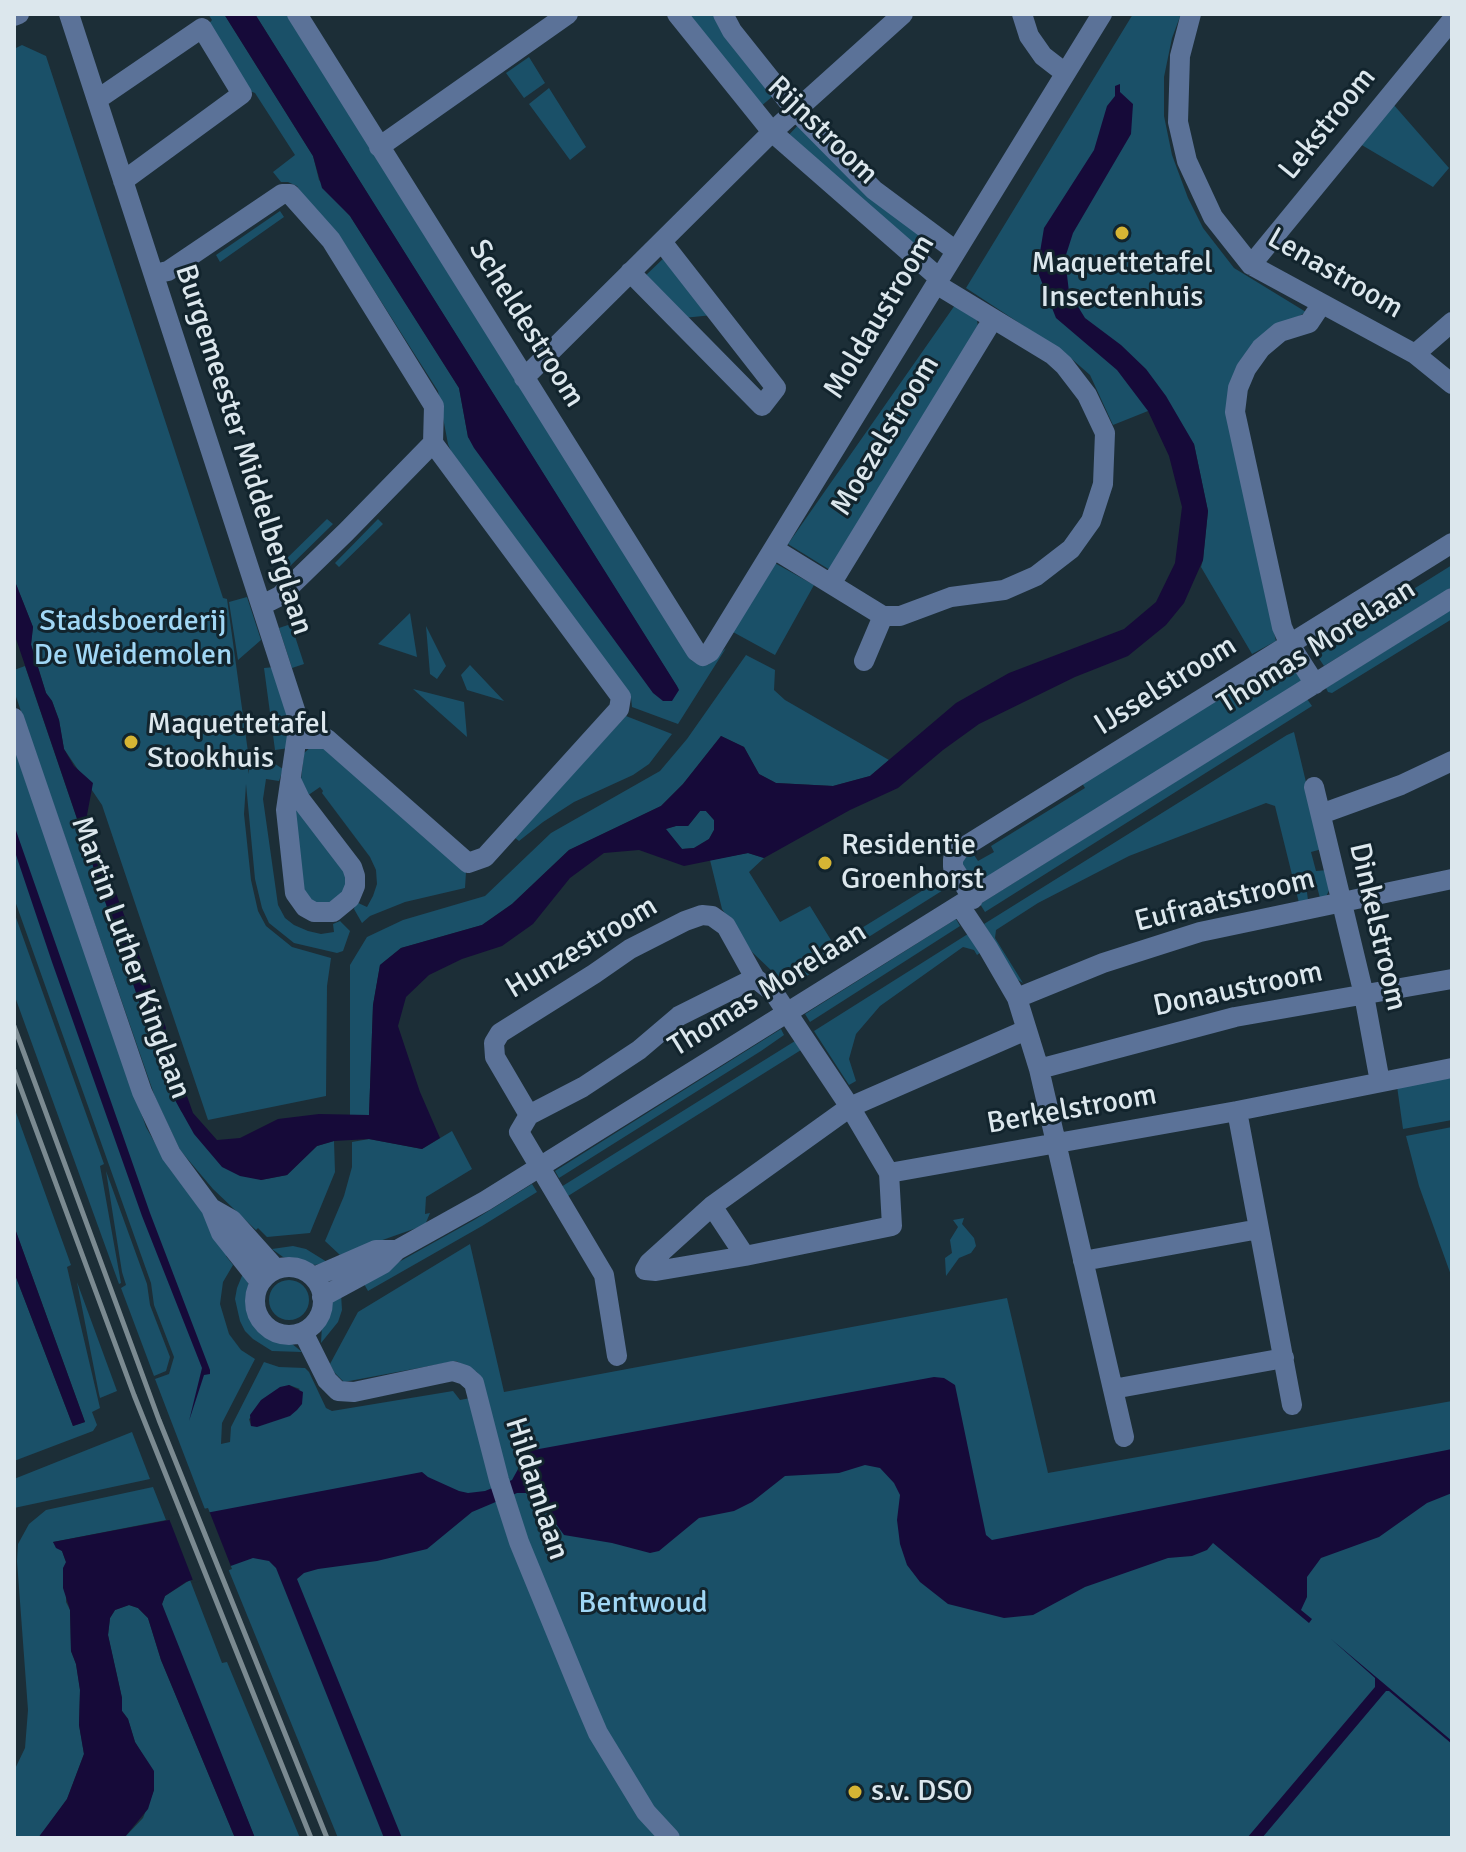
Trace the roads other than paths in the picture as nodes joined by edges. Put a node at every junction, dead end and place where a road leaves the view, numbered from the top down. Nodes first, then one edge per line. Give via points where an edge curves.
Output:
1 (69, 14) edge
2 (297, 14) edge
3 (568, 14) edge
4 (677, 14) edge
5 (723, 14) edge
6 (903, 14) edge
7 (1022, 14) edge
8 (1102, 14) edge
9 (1191, 14) edge
10 (1452, 20) edge
11 (1065, 73) junction
12 (98, 99) junction
13 (795, 110) junction
14 (772, 132) junction
15 (379, 147) junction
16 (123, 181) junction
17 (662, 242) junction
18 (956, 251) junction
19 (1251, 265) junction
20 (630, 272) junction
21 (154, 274) junction
22 (938, 281) junction
23 (1321, 305) junction
24 (993, 319) junction
25 (723, 320) junction
26 (1452, 322) edge
27 (684, 327) junction
28 (1415, 354) junction
29 (524, 378) junction
30 (1452, 384) edge
31 (433, 443) junction
32 (1452, 543) edge
33 (774, 549) junction
34 (831, 584) junction
35 (1452, 598) edge
36 (262, 605) junction
37 (883, 616) junction
38 (1290, 645) junction
39 (710, 652) joint
40 (864, 661) dead end
41 (1315, 684) junction
42 (14, 718) edge
43 (297, 739) junction
44 (1452, 761) edge
45 (291, 780) junction
46 (1314, 787) dead end
47 (1321, 814) junction
48 (1452, 879) edge
49 (967, 902) junction
50 (1341, 904) junction
51 (755, 978) junction
52 (1452, 979) edge
53 (1364, 995) junction
54 (1017, 998) junction
55 (788, 1014) junction
56 (1026, 1030) junction
57 (1452, 1068) edge
58 (1039, 1069) junction
59 (1380, 1082) junction
60 (850, 1107) junction
61 (1237, 1111) junction
62 (529, 1115) junction
63 (1057, 1144) junction
64 (540, 1167) junction
65 (889, 1173) junction
66 (712, 1206) junction
67 (1259, 1229) junction
68 (397, 1250) junction
69 (745, 1256) junction
70 (1083, 1261) junction
71 (268, 1276) junction
72 (314, 1277) junction
73 (322, 1297) junction
74 (303, 1332) junction
75 (617, 1356) dead end
76 (1284, 1358) junction
77 (1113, 1389) junction
78 (1292, 1405) dead end
79 (1124, 1437) dead end
80 (670, 1838) edge

1 - 12 street, Burgemeester Middelberglaan
2 - 15 street, Scheldestroom
3 - 15 street
4 - 14 street, Rijnstroom
5 - 13 street
6 - 13 street
7 - 11 street via 1043,56
8 - 11 street, Moldaustroom
9 - 19 street, Lenastroom via 1177,88 1187,161 1213,217
10 - 19 street, Lekstroom
11 - 18 street, Moldaustroom
12 - 16 street, Burgemeester Middelberglaan
12 - 16 street via 202,28 242,94
13 - 14 street
13 - 18 street via 874,190
14 - 17 street
14 - 22 street, Rijnstroom
15 - 29 street, Scheldestroom
16 - 21 street, Burgemeester Middelberglaan
17 - 20 street
17 - 25 street
18 - 22 street, Moldaustroom
19 - 23 street, Lenastroom
20 - 27 street
20 - 29 street
21 - 31 street via 168,271 282,194 290,194 331,240 408,360 434,406
21 - 36 street, Burgemeester Middelberglaan
22 - 24 street
22 - 33 street, Moldaustroom
23 - 28 street, Lenastroom
23 - 38 street via 1309,323 1280,332 1261,348 1242,378 1235,412
24 - 34 street, Moezelstroom
24 - 37 street via 1053,355 1087,395 1105,433 1098,504 1071,549 1036,576 1004,590 951,597 900,616
25 - 27 street
25 - 27 street via 776,388 762,406
26 - 28 street
28 - 30 street, Lenastroom
29 - 39 street, Scheldestroom via 696,651 703,656
31 - 36 street via 280,596
31 - 43 street via 621,697 619,709 485,857 468,863 327,739
32 - 38 street, IJsselstroom
33 - 34 street
33 - 39 street, Moldaustroom
34 - 37 street
35 - 41 street, Thomas Morelaan
36 - 43 street, Burgemeester Middelberglaan via 299,722
37 - 40 street
38 - 41 street
38 - 49 street, IJsselstroom via 959,850 953,867
41 - 49 street, Thomas Morelaan
42 - 71 street, Martin Luther Kinglaan via 142,1092 171,1154 211,1208 221,1233
43 - 45 street, Burgemeester Middelberglaan
44 - 47 street
45 - 45 street, Burgemeester Middelberglaan via 286,810 295,893 314,912 333,912 350,898 355,876
46 - 47 street, Dinkelstroom
47 - 50 street, Dinkelstroom
48 - 50 street, Eufraatstroom
49 - 54 street
49 - 55 street, Thomas Morelaan
50 - 53 street, Dinkelstroom
50 - 54 street, Eufraatstroom via 1200,932
51 - 55 street, Hunzestroom
51 - 62 street via 679,1016 583,1087
51 - 62 street, Hunzestroom via 726,926 712,916 685,921 630,949 500,1033 495,1057
52 - 53 street, Donaustroom
53 - 58 street, Donaustroom via 1235,1017
53 - 59 street, Dinkelstroom
54 - 56 street
55 - 60 street
55 - 64 street, Thomas Morelaan
56 - 58 street
56 - 60 street
57 - 59 street, Berkelstroom
58 - 63 street
59 - 61 street, Berkelstroom
60 - 65 street
60 - 66 street
61 - 63 street, Berkelstroom
61 - 67 street
62 - 64 street, Hunzestroom via 519,1132
63 - 65 street, Berkelstroom
63 - 70 street
64 - 68 street, Thomas Morelaan
64 - 75 street via 604,1275
65 - 69 street via 892,1226
66 - 69 street
66 - 69 street via 645,1270
67 - 70 street
67 - 76 street
68 - 72 street, Thomas Morelaan via 376,1250
68 - 73 street, Thomas Morelaan via 383,1264
70 - 77 street
71 - 72 street via 296,1267
71 - 74 street via 255,1301 258,1314 265,1325 283,1334
72 - 73 street
73 - 74 street via 318,1317
74 - 80 street, Hildamlaan via 338,1391 453,1371 474,1383 529,1571 598,1733 646,1812
76 - 77 street
76 - 78 street
77 - 79 street

